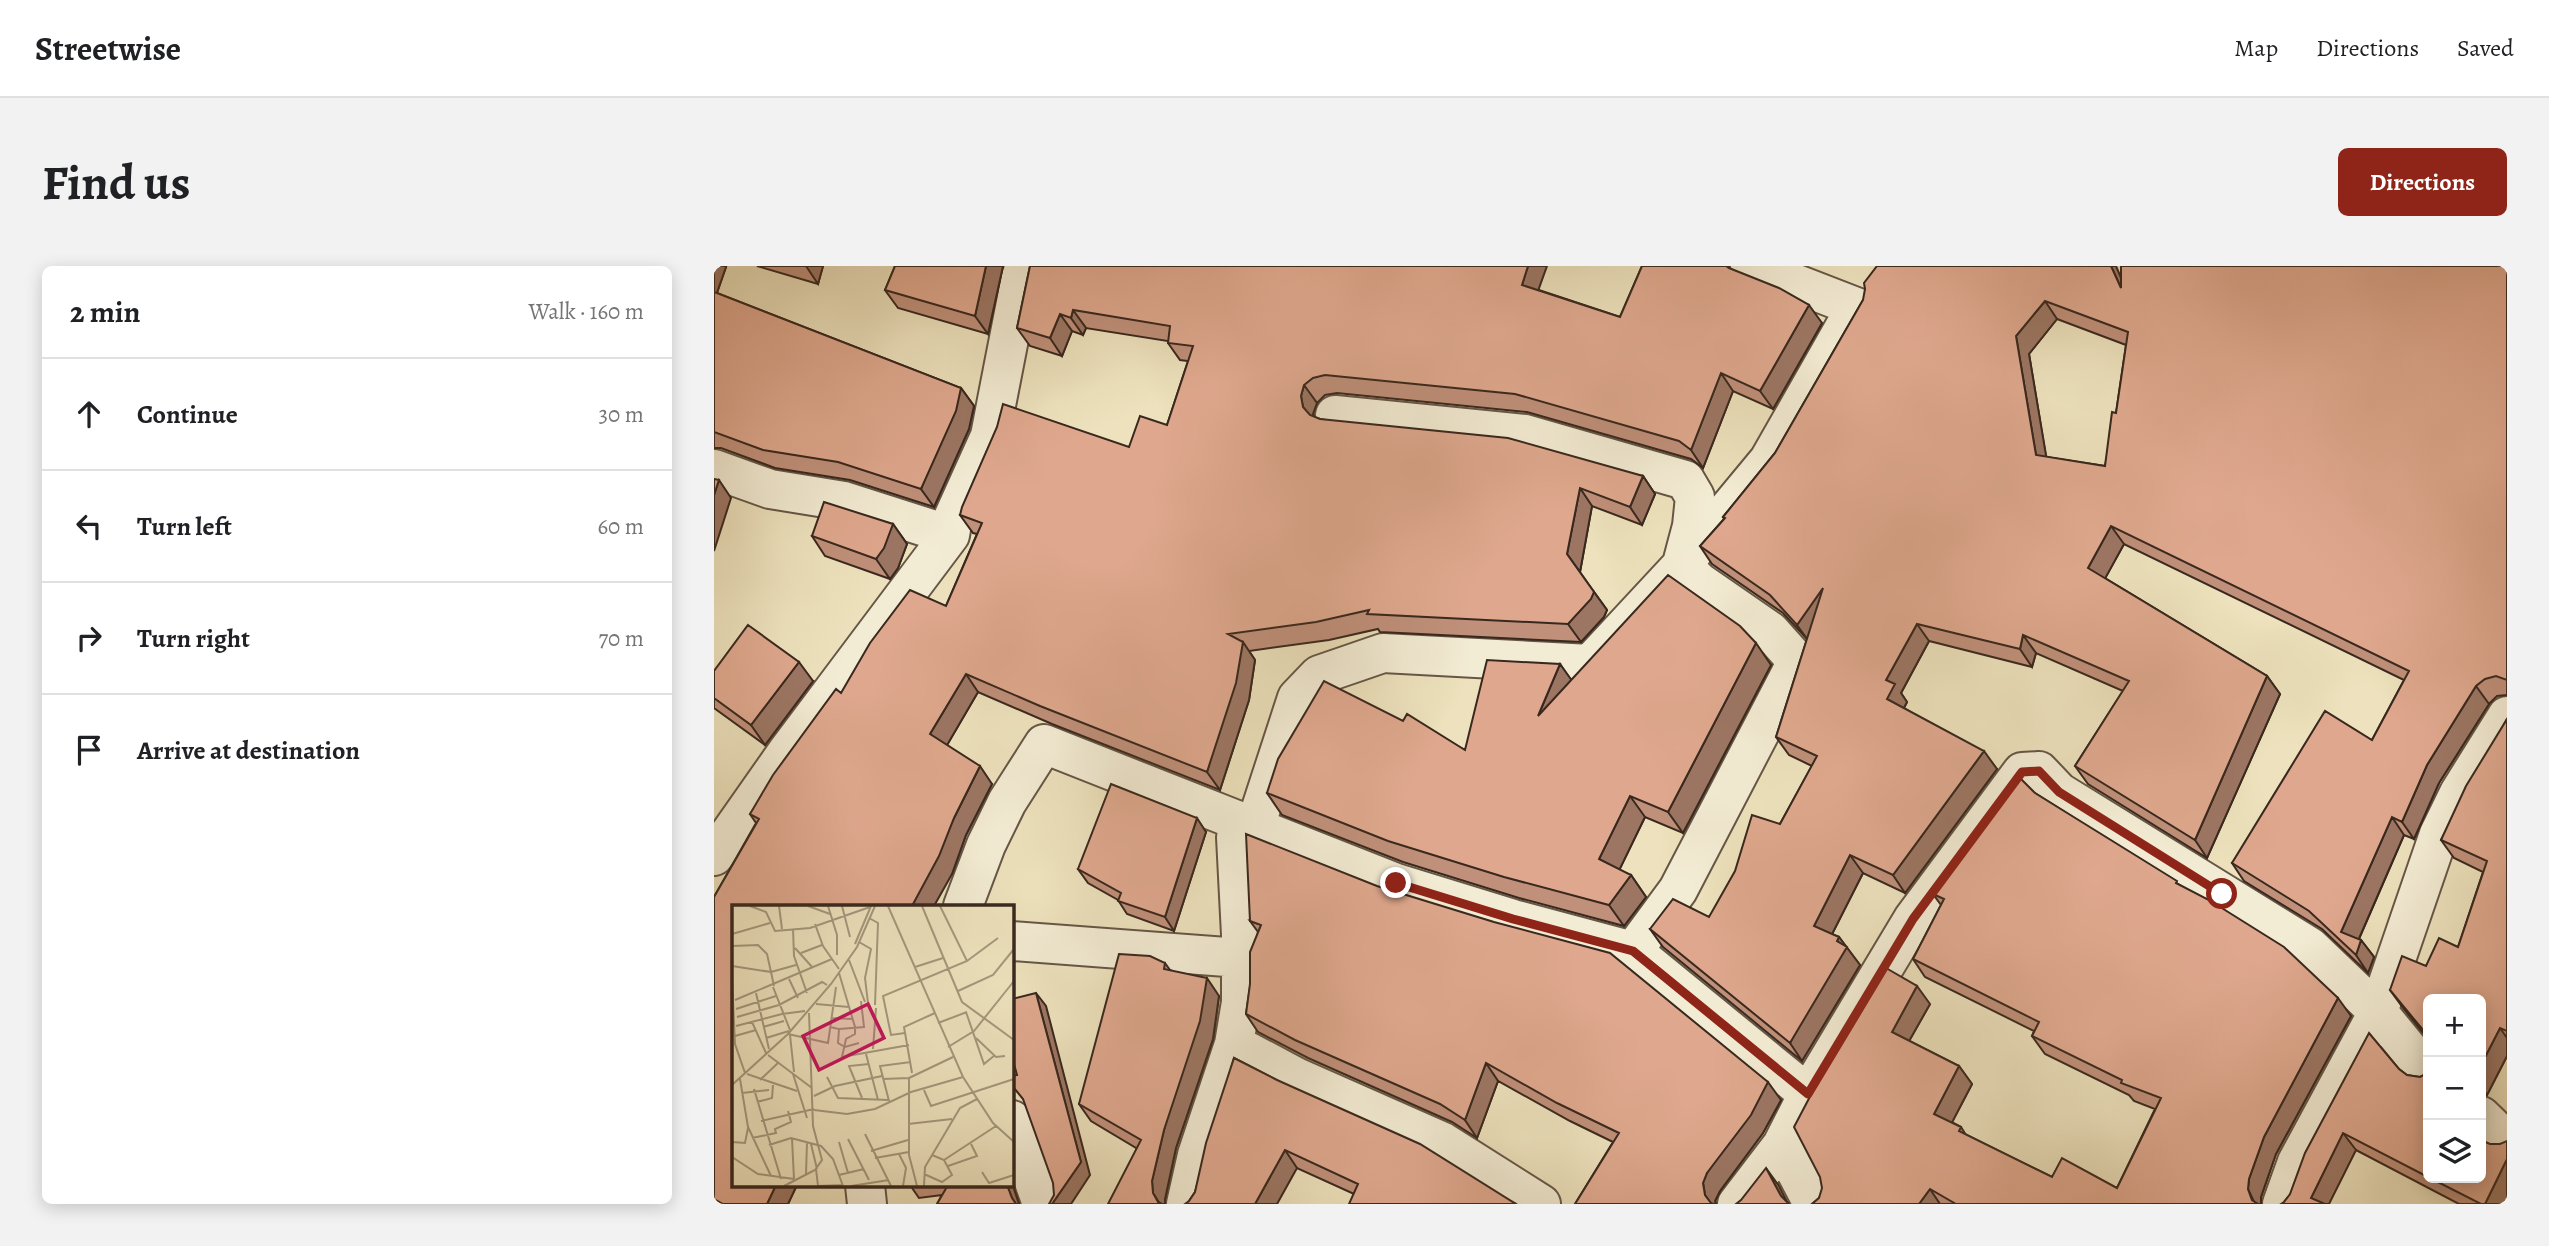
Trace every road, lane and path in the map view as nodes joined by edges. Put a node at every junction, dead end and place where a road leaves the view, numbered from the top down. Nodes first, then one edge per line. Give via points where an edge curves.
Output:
1 (1025, 266) edge
2 (1750, 266) edge
3 (1335, 415) dead end
4 (714, 469) edge
5 (950, 535) junction
6 (1682, 565) junction
7 (2507, 716) edge
8 (1255, 828) junction
9 (714, 856) edge
10 (963, 905) edge
11 (1013, 941) edge
12 (1633, 951) junction
13 (1240, 958) junction
14 (2378, 1012) junction
15 (1234, 1044) junction
16 (2423, 1067) edge
17 (1808, 1094) junction
18 (2485, 1120) edge
19 (1013, 1123) edge
20 (2507, 1141) edge
21 (1782, 1146) junction
22 (865, 1186) edge
23 (867, 1204) edge
24 (1042, 1204) edge
25 (1186, 1204) edge
26 (1541, 1204) edge
27 (1737, 1204) edge
28 (1813, 1204) edge
29 (2282, 1204) edge

1 - 5 street via 990,436 953,518
2 - 6 street via 1856,307 1769,460
3 - 6 street via 1524,434 1685,480 1695,498
4 - 5 street via 771,489 844,501
5 - 9 street
6 - 8 street via 1590,664 1383,653 1319,675 1297,698
6 - 12 street via 1770,631 1795,659 1678,890
7 - 14 street via 2438,834
8 - 10 street via 1044,744 1007,802
8 - 12 street via 1396,883
8 - 13 street via 1236,837
11 - 13 street
12 - 17 street
13 - 15 street via 1241,1002
14 - 16 street
14 - 17 street via 2310,947 2059,792 2039,771 2022,772 1913,919
14 - 29 street via 2297,1162
15 - 25 street via 1197,1155
15 - 26 street via 1298,1078 1443,1142
17 - 21 street
18 - 20 street
19 - 24 street
21 - 27 street
21 - 28 street
22 - 23 street

